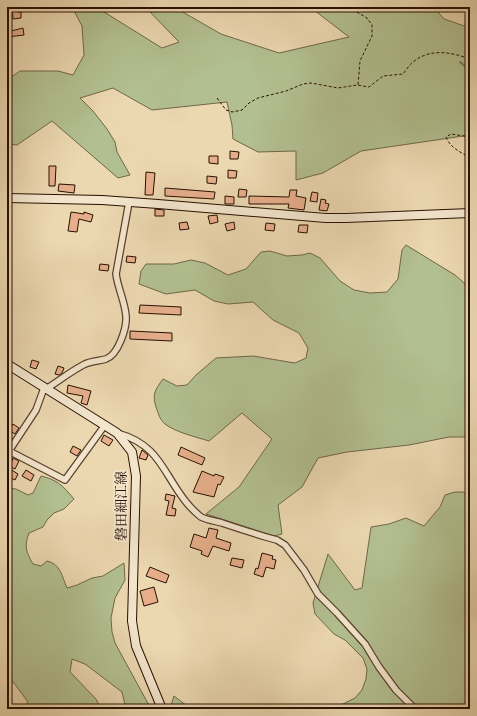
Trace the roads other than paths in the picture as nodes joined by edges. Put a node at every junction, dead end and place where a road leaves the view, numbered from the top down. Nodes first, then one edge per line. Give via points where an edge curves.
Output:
1 (7, 198) edge
2 (129, 202) junction
3 (470, 213) edge
4 (7, 364) edge
5 (45, 388) junction
6 (105, 425) junction
7 (117, 433) junction
8 (8, 451) edge
9 (162, 709) edge
10 (415, 709) edge

1 - 2 street
2 - 3 street via 326,218
2 - 5 street via 116,274 126,318 114,355 86,364
4 - 5 street, 磐田細江線
5 - 6 street, 磐田細江線
5 - 8 street via 36,410
6 - 7 street, 磐田細江線
6 - 8 street via 65,480
7 - 9 street, 磐田細江線 via 132,452 136,476 132,621 136,646
7 - 10 street via 142,443 153,453 181,496 202,517 277,540 285,545 318,594 364,644 396,690

